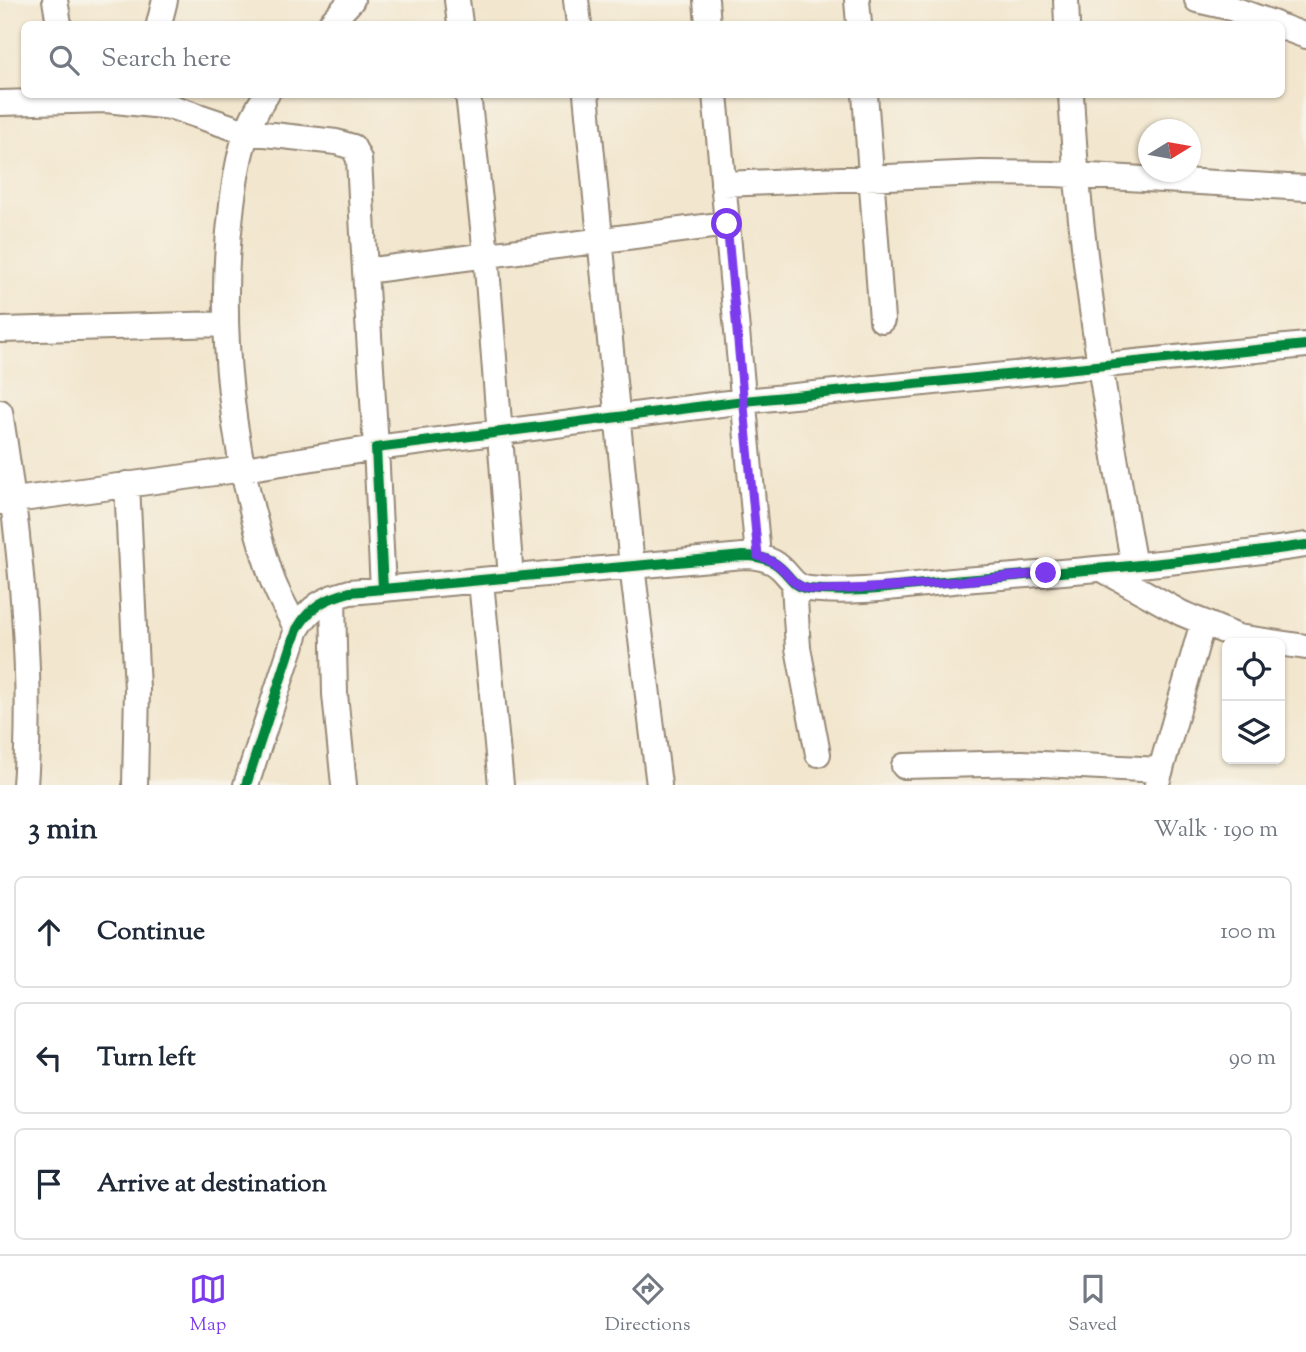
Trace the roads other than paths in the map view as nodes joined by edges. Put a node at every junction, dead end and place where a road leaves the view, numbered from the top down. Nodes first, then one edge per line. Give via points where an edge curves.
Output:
1 (55, 0) edge
2 (165, 0) edge
3 (352, 0) edge
4 (457, 0) edge
5 (576, 0) edge
6 (706, 0) edge
7 (857, 0) edge
8 (1066, 0) edge
9 (1197, 0) edge
10 (58, 21) edge
11 (160, 21) edge
12 (333, 21) edge
13 (460, 21) edge
14 (579, 21) edge
15 (708, 21) edge
16 (859, 21) edge
17 (1067, 21) edge
18 (1267, 21) edge
19 (1285, 28) edge
20 (1306, 36) edge
21 (69, 98) edge
22 (122, 98) edge
23 (264, 98) edge
24 (468, 98) edge
25 (586, 98) edge
26 (715, 98) edge
27 (865, 98) edge
28 (1071, 98) edge
29 (0, 103) edge
30 (246, 132) junction
31 (1075, 175) junction
32 (872, 176) junction
33 (723, 184) junction
34 (1306, 188) edge
35 (727, 224) junction
36 (603, 242) junction
37 (486, 254) junction
38 (365, 271) junction
39 (882, 320) dead end
40 (225, 324) junction
41 (0, 330) edge
42 (1306, 345) edge
43 (1098, 363) junction
44 (744, 401) junction
45 (0, 412) edge
46 (618, 417) junction
47 (500, 432) junction
48 (376, 448) junction
49 (244, 469) junction
50 (127, 484) junction
51 (7, 501) edge
52 (1306, 545) edge
53 (758, 556) junction
54 (632, 566) junction
55 (1134, 566) junction
56 (1102, 569) junction
57 (511, 578) junction
58 (481, 582) junction
59 (794, 584) junction
60 (383, 589) junction
61 (333, 597) junction
62 (1203, 622) junction
63 (297, 629) junction
64 (1306, 647) edge
65 (818, 754) dead end
66 (904, 765) dead end
67 (1159, 777) edge
68 (25, 785) edge
69 (33, 785) edge
70 (135, 785) edge
71 (246, 785) edge
72 (344, 785) edge
73 (501, 785) edge
74 (659, 785) edge

1 - 10 street
2 - 11 street
3 - 12 street
4 - 13 street
5 - 14 street
6 - 15 street
7 - 16 street
8 - 17 street
9 - 18 street
19 - 20 street
21 - 22 street
21 - 29 street
22 - 30 street via 172,107
23 - 30 street
24 - 37 street
25 - 36 street
26 - 33 street
27 - 32 street
28 - 31 street
30 - 38 street via 353,147 359,159
30 - 40 street via 228,234
31 - 32 street
31 - 34 street
31 - 43 street
32 - 33 street
32 - 39 street
33 - 35 street
35 - 36 street
35 - 44 street
36 - 37 street
36 - 46 street
37 - 38 street
37 - 47 street
38 - 48 street
40 - 41 street
40 - 49 street via 229,387
42 - 43 street
43 - 44 street
43 - 55 street
44 - 46 street
44 - 53 street
45 - 51 street
46 - 47 street
46 - 54 street
47 - 48 street
47 - 57 street
48 - 49 street
48 - 60 street
49 - 50 street
49 - 63 street via 272,579
50 - 51 street
50 - 70 street via 137,689
51 - 68 street via 26,701
52 - 55 street
53 - 54 street
53 - 59 street via 786,570
54 - 57 street
54 - 74 street
55 - 56 street
56 - 59 street via 866,588 807,589
56 - 62 street
57 - 58 street
58 - 60 street
58 - 73 street
59 - 65 street via 798,648
60 - 61 street
61 - 63 street via 309,610
61 - 72 street via 335,694
62 - 64 street via 1238,637
62 - 67 street
63 - 71 street
66 - 67 street via 1022,763
68 - 69 street

